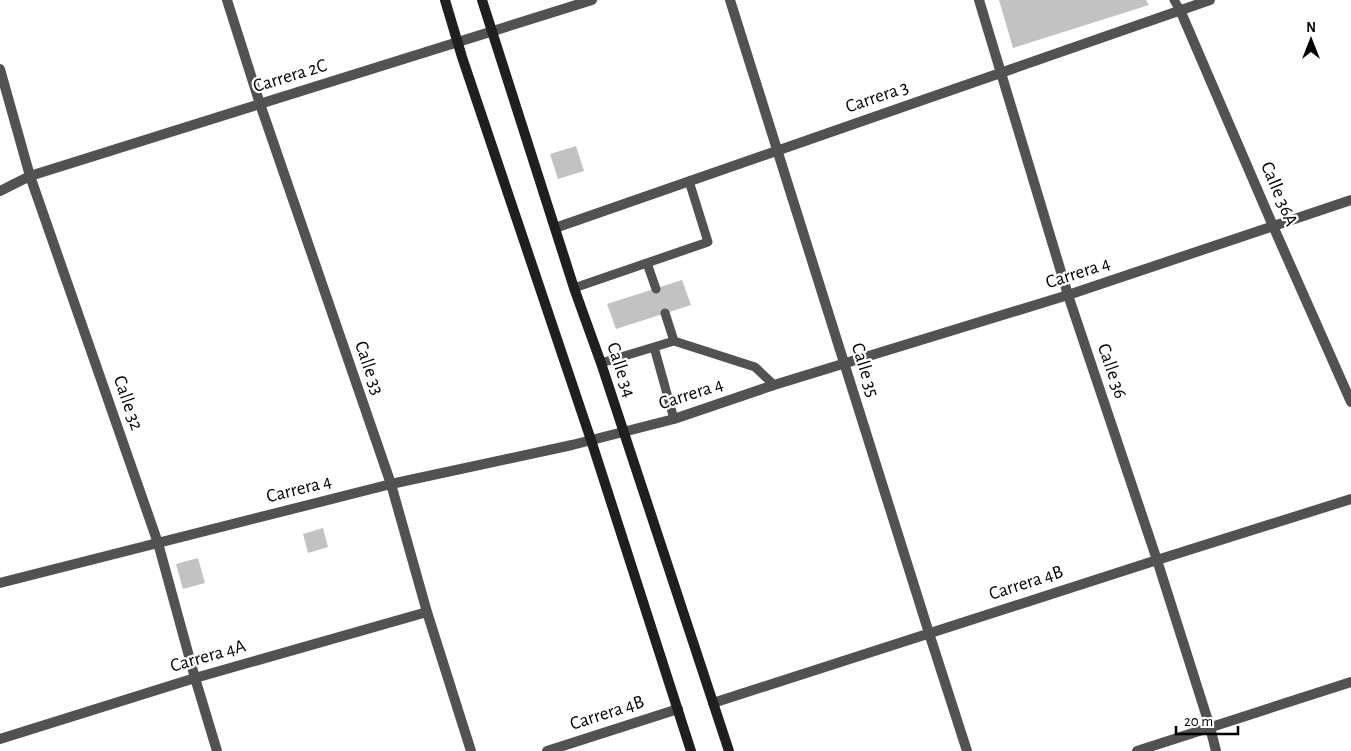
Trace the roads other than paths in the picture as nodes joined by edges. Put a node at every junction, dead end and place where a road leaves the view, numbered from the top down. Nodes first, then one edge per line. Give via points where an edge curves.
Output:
1 (227, 0) edge
2 (445, 0) edge
3 (482, 0) edge
4 (592, 0) edge
5 (730, 0) edge
6 (979, 0) edge
7 (1174, 0) edge
8 (1210, 0) edge
9 (1180, 10) junction
10 (491, 32) junction
11 (457, 42) junction
12 (0, 69) edge
13 (1001, 73) junction
14 (260, 104) junction
15 (777, 150) junction
16 (30, 176) junction
17 (690, 181) junction
18 (0, 191) edge
19 (1351, 200) edge
20 (1273, 226) junction
21 (555, 228) junction
22 (647, 263) junction
23 (574, 288) junction
24 (656, 289) dead end
25 (1068, 295) junction
26 (665, 313) dead end
27 (674, 341) junction
28 (654, 347) junction
29 (601, 363) junction
30 (845, 365) junction
31 (774, 385) junction
32 (1351, 402) edge
33 (674, 419) junction
34 (623, 432) junction
35 (591, 440) junction
36 (391, 484) junction
37 (1351, 499) edge
38 (158, 543) junction
39 (1157, 560) junction
40 (0, 583) edge
41 (427, 612) junction
42 (928, 633) junction
43 (194, 678) junction
44 (1351, 682) edge
45 (713, 703) junction
46 (678, 708) junction
47 (1210, 727) junction
48 (0, 739) edge
49 (217, 751) edge
50 (471, 751) edge
51 (547, 751) edge
52 (691, 751) edge
53 (729, 751) edge
54 (967, 751) edge
55 (1137, 751) edge
56 (1216, 751) edge

1 - 14 street, Calle 33
2 - 11 main road
3 - 10 main road, Calle 34
4 - 10 street, Carrera 2C
5 - 15 street, Calle 35
6 - 13 street, Calle 36
7 - 9 lane, Calle 36A
8 - 9 street, Carrera 3
9 - 13 street, Carrera 3
9 - 20 street, Calle 36A
10 - 11 street, Carrera 2C
10 - 21 main road, Calle 34
11 - 14 street, Carrera 2C
11 - 35 main road
12 - 16 street, Calle 32
13 - 15 street, Carrera 3
13 - 25 street, Calle 36
14 - 16 street, Carrera 2C
14 - 36 street, Calle 33
15 - 17 street, Carrera 3
15 - 30 street, Calle 35
16 - 18 street, Carrera 2C
16 - 38 street, Calle 32
17 - 21 street, Carrera 3
17 - 22 lane via 708,242
19 - 20 street, Carrera 4
20 - 25 street, Carrera 4
20 - 32 street, Calle 36A
21 - 23 main road, Calle 34
22 - 23 lane
22 - 24 lane
23 - 29 main road, Calle 34
25 - 30 street, Carrera 4
25 - 39 street, Calle 36
26 - 27 lane
27 - 28 lane
27 - 31 lane via 755,367
28 - 29 lane
28 - 33 lane
29 - 34 main road, Calle 34
30 - 31 street, Carrera 4
30 - 42 street, Calle 35
31 - 33 street, Carrera 4
33 - 34 street, Carrera 4
34 - 35 street, Carrera 4
34 - 45 main road, Calle 34
35 - 36 street, Carrera 4
35 - 46 main road
36 - 38 street, Carrera 4
36 - 41 street, Calle 33
37 - 39 street, Carrera 4B
38 - 40 street, Carrera 4
38 - 43 street, Calle 32
39 - 42 street, Carrera 4B
39 - 47 street, Calle 36
41 - 43 street, Carrera 4A
41 - 50 street, Calle 33
42 - 45 street, Carrera 4B
42 - 54 street, Calle 35
43 - 48 street, Carrera 4A
43 - 49 street, Calle 32
44 - 47 street
45 - 53 main road, Calle 34
46 - 51 street, Carrera 4B
46 - 52 main road
47 - 55 street
47 - 56 street, Calle 36

